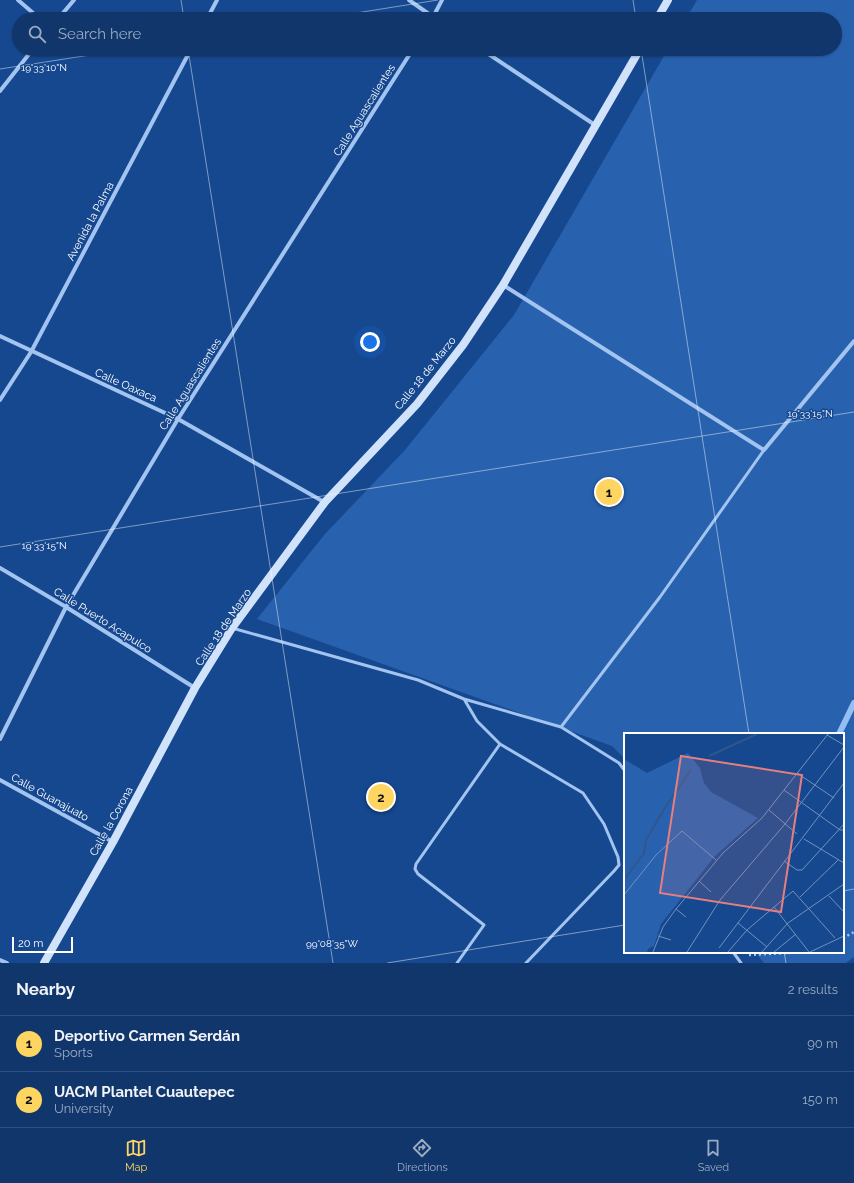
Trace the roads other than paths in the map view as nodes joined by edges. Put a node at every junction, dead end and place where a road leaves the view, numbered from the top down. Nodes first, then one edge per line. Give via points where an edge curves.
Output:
1 (18, 0) edge
2 (74, 0) edge
3 (217, 0) edge
4 (409, 0) edge
5 (442, 0) edge
6 (668, 0) edge
7 (32, 12) edge
8 (64, 12) edge
9 (211, 12) edge
10 (426, 12) edge
11 (437, 12) edge
12 (661, 12) edge
13 (28, 56) edge
14 (187, 56) edge
15 (409, 56) edge
16 (492, 56) edge
17 (636, 56) edge
18 (0, 91) edge
19 (595, 125) junction
20 (503, 285) junction
21 (0, 336) edge
22 (854, 340) edge
23 (31, 352) junction
24 (0, 400) edge
25 (178, 419) junction
26 (764, 450) junction
27 (325, 502) junction
28 (0, 568) edge
29 (66, 607) junction
30 (232, 628) junction
31 (195, 688) junction
32 (464, 699) junction
33 (561, 727) junction
34 (0, 739) edge
35 (500, 744) junction
36 (624, 770) edge
37 (0, 780) edge
38 (113, 842) junction
39 (734, 953) edge
40 (0, 960) edge
41 (7, 963) edge
42 (44, 963) edge
43 (457, 963) edge
44 (526, 963) edge
45 (741, 963) edge

1 - 7 street
2 - 8 street
3 - 9 street
4 - 10 street
5 - 11 street
6 - 12 street
13 - 18 street
14 - 23 street, Avenida la Palma
15 - 25 street, Calle Aguascalientes
16 - 19 street
17 - 19 street, Calle 18 de Marzo
19 - 20 street, Calle 18 de Marzo
20 - 26 street
20 - 27 street, Calle 18 de Marzo via 464,345 417,404
21 - 23 street, Calle Oaxaca
22 - 26 street
23 - 24 street, Avenida la Palma
23 - 25 street, Calle Oaxaca
25 - 27 street, Calle Oaxaca
25 - 29 street, Calle Aguascalientes
26 - 33 lane via 660,597
27 - 30 street, Calle 18 de Marzo
28 - 29 street, Calle Puerto Acapulco
29 - 31 street, Calle Puerto Acapulco
29 - 34 street, Calle Aguascalientes
30 - 31 street, Calle 18 de Marzo
30 - 32 lane via 418,680
31 - 38 street, Calle la Corona
32 - 33 lane
32 - 35 lane via 477,721
33 - 36 lane via 619,763
35 - 43 lane via 415,869 484,926
35 - 44 lane via 583,793 604,824 619,865
37 - 38 street, Calle Guanajuato
38 - 42 street, Calle la Corona
39 - 45 lane
40 - 41 street

